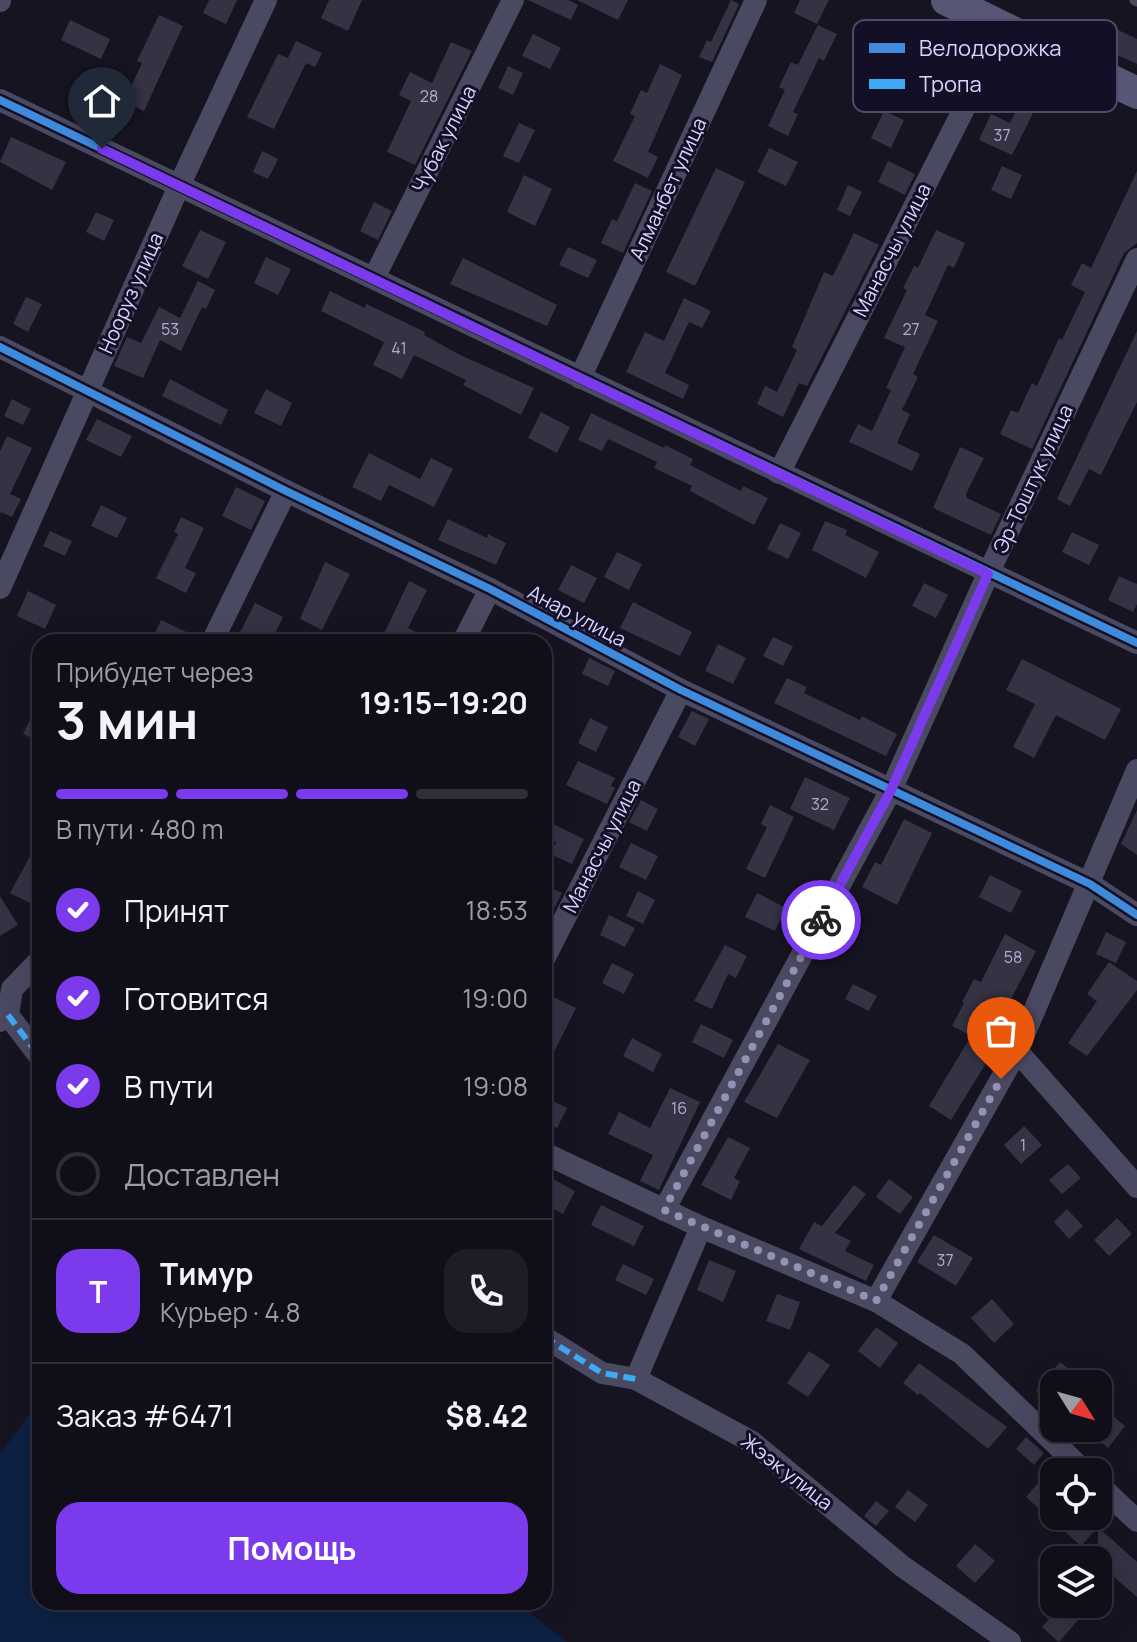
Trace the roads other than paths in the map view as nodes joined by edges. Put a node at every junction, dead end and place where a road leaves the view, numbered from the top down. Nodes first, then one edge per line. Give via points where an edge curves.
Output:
1 (266, 0) edge
2 (513, 0) edge
3 (756, 0) edge
4 (947, 0) edge
5 (988, 20) edge
6 (1117, 83) edge
7 (1137, 93) edge
8 (0, 100) edge
9 (962, 112) edge
10 (179, 186) junction
11 (1137, 259) edge
12 (374, 278) junction
13 (0, 347) edge
14 (580, 378) junction
15 (87, 392) junction
16 (779, 473) junction
17 (286, 491) junction
18 (988, 574) junction
19 (0, 588) edge
20 (490, 589) junction
21 (216, 634) edge
22 (467, 634) edge
23 (1137, 643) edge
24 (681, 690) junction
25 (1137, 770) edge
26 (891, 790) junction
27 (1090, 884) junction
28 (1137, 915) edge
29 (552, 943) edge
30 (32, 968) edge
31 (4, 1018) edge
32 (32, 1048) edge
33 (1017, 1051) junction
34 (552, 1157) edge
35 (1137, 1187) edge
36 (664, 1210) junction
37 (701, 1227) junction
38 (876, 1301) junction
39 (552, 1342) edge
40 (636, 1379) junction
41 (1070, 1458) edge
42 (1112, 1497) edge
43 (1137, 1521) edge
44 (1010, 1642) edge

1 - 10 street, Нооруз улица
2 - 12 street, Чубак улица
3 - 14 street, Алманбет улица
4 - 5 street
6 - 7 street
8 - 10 street
9 - 16 street, Манасчы улица
10 - 12 street
10 - 15 street, Нооруз улица
11 - 18 street, Эр-Тоштук улица
12 - 14 street
13 - 15 street, Анар улица
14 - 16 street
15 - 17 street, Анар улица
15 - 19 street, Нооруз улица
16 - 18 street
17 - 20 street, Анар улица
17 - 21 street
18 - 23 street
18 - 26 street, Эр-Тоштук улица
20 - 22 street
20 - 24 street, Анар улица
24 - 26 street, Анар улица
24 - 29 street, Манасчы улица
25 - 27 street
26 - 27 street, Анар улица
26 - 36 street, Эр-Тоштук улица
27 - 28 street, Анар улица
27 - 33 street
30 - 31 street via 12,989
31 - 32 street
33 - 35 street
33 - 38 street
34 - 36 street
36 - 37 street
37 - 38 street
37 - 40 street
38 - 41 street via 962,1354
39 - 40 street, Жээк улица via 602,1373
40 - 44 street, Жээк улица via 752,1442 902,1566
42 - 43 street

